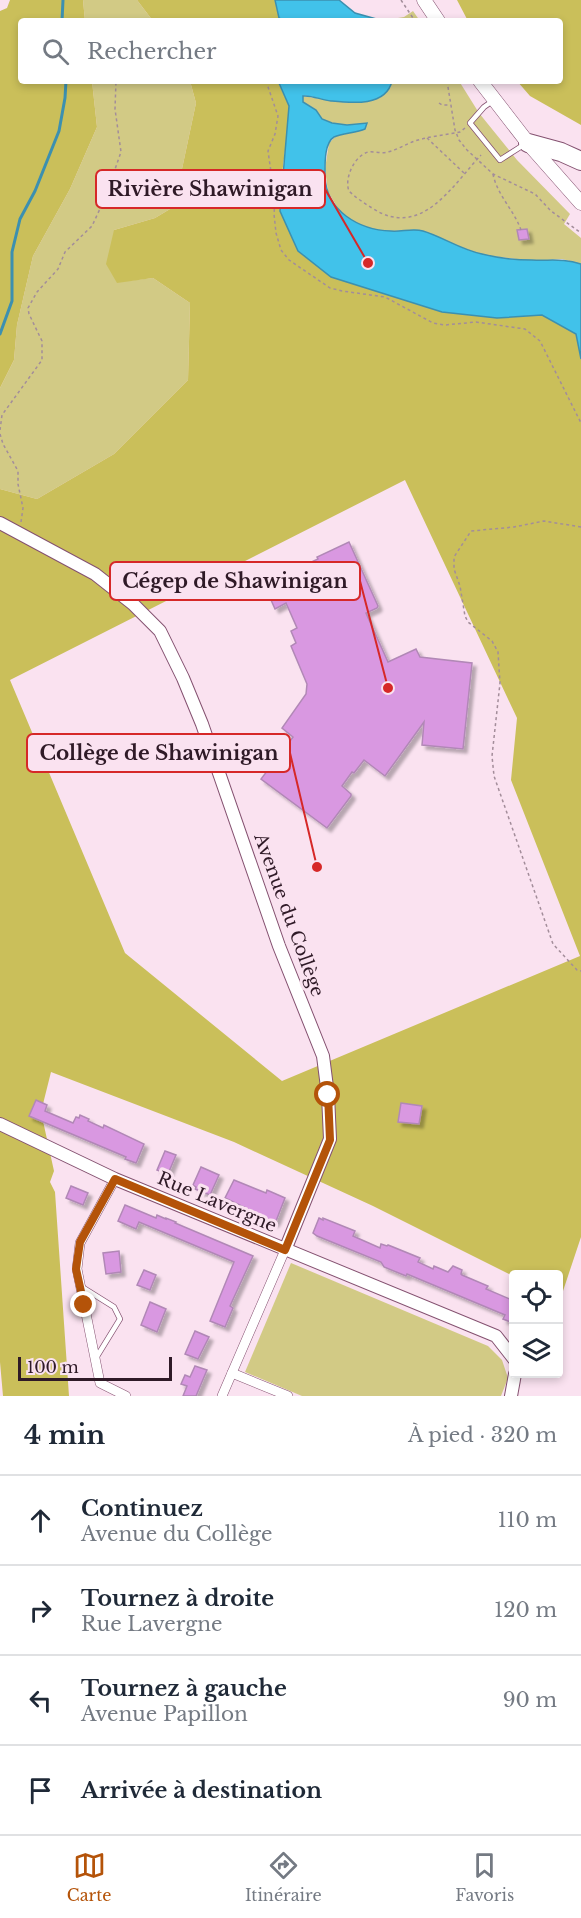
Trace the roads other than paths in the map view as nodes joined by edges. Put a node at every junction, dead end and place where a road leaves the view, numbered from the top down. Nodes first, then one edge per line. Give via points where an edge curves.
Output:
1 (424, 0) edge
2 (436, 18) edge
3 (482, 84) edge
4 (494, 100) junction
5 (528, 143) junction
6 (581, 161) edge
7 (581, 203) edge
8 (0, 523) edge
9 (0, 1124) edge
10 (115, 1179) junction
11 (285, 1250) junction
12 (80, 1286) junction
13 (509, 1354) edge
14 (95, 1361) junction
15 (232, 1373) junction
16 (514, 1378) edge
17 (126, 1396) edge
18 (222, 1396) edge
19 (288, 1396) edge
20 (511, 1396) edge

1 - 2 main road
3 - 4 main road
4 - 5 main road
4 - 5 lane via 470,123 500,160
5 - 6 highway
5 - 7 main road
8 - 11 street, Avenue du Collège via 95,574 160,631 202,724 279,946 323,1056 330,1140
9 - 10 street, Rue Lavergne
10 - 11 street, Rue Lavergne
10 - 12 street via 80,1242 76,1269
11 - 13 street, Rue Lavergne via 496,1336
11 - 15 street, Avenue du Collège
12 - 14 street
12 - 14 lane via 114,1307 120,1319
14 - 17 street via 99,1383
15 - 18 street, Avenue du Collège
15 - 19 street
16 - 20 street

